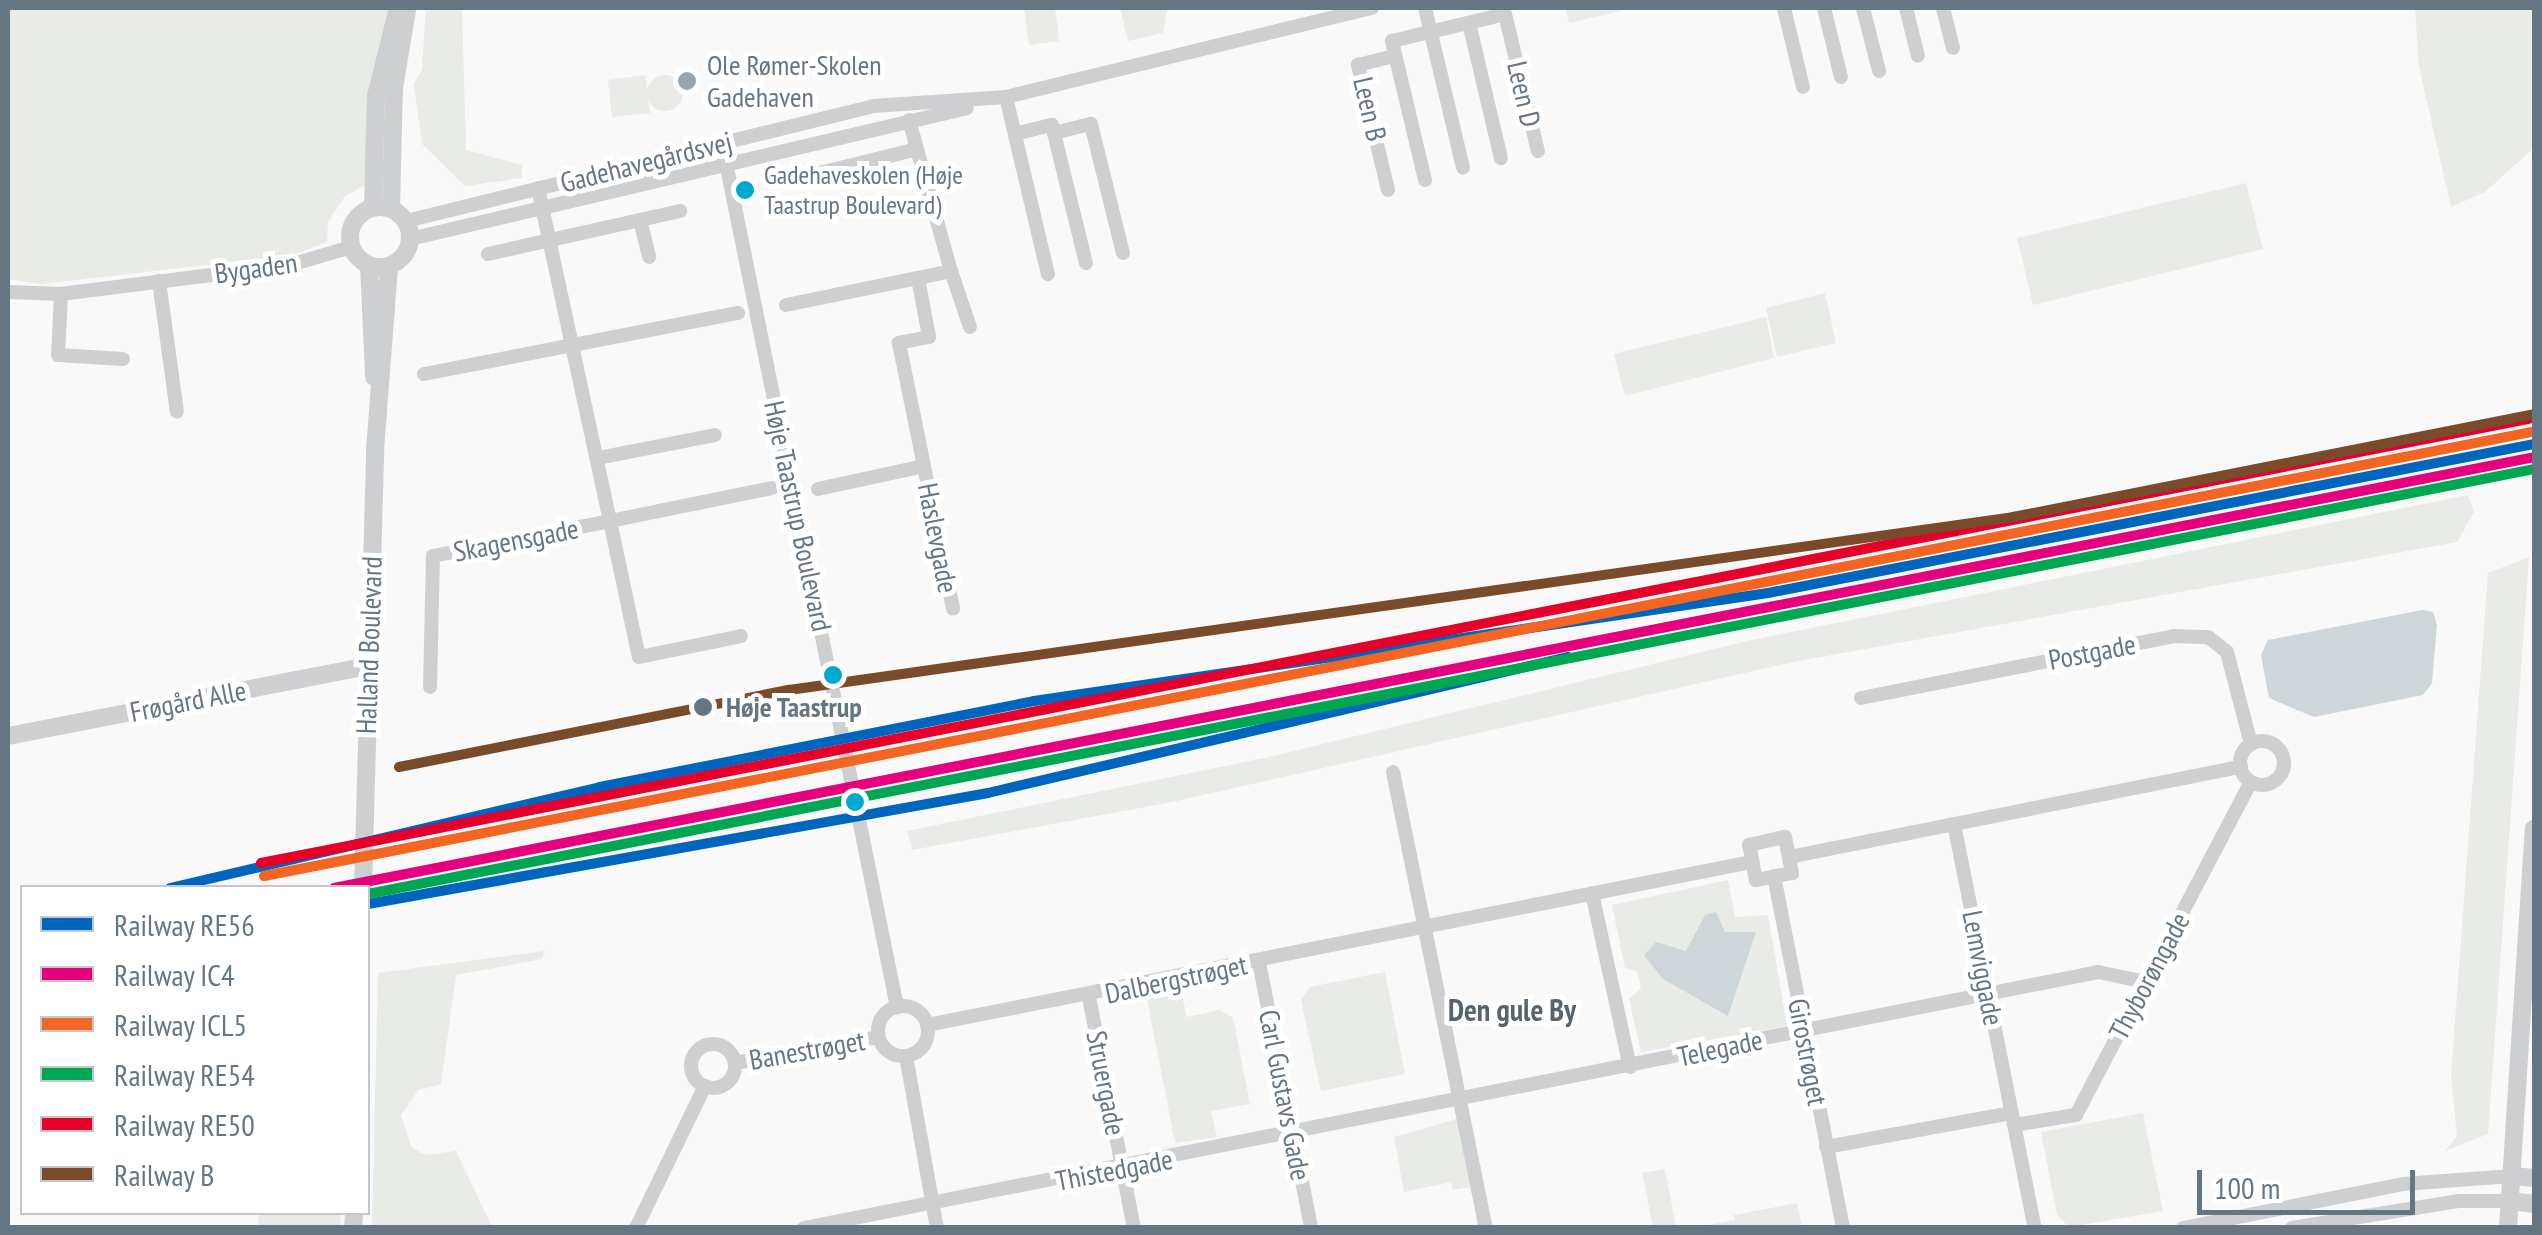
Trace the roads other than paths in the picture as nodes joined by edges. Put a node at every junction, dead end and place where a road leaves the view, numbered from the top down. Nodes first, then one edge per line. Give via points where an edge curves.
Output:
1 (398, 8) edge
2 (407, 8) edge
3 (1372, 8) edge
4 (1425, 8) edge
5 (1784, 8) edge
6 (1824, 8) edge
7 (1863, 8) edge
8 (1906, 8) edge
9 (1943, 8) edge
10 (1469, 23) junction
11 (1430, 32) junction
12 (1953, 48) dead end
13 (1395, 56) junction
14 (1918, 56) dead end
15 (1879, 70) dead end
16 (1841, 77) dead end
17 (1803, 87) dead end
18 (1006, 96) junction
19 (909, 120) junction
20 (1054, 133) junction
21 (1014, 134) junction
22 (722, 144) junction
23 (917, 149) junction
24 (1538, 151) dead end
25 (1501, 158) dead end
26 (727, 163) junction
27 (1463, 168) dead end
28 (1425, 180) dead end
29 (783, 182) dead end
30 (538, 188) junction
31 (1388, 190) dead end
32 (542, 208) junction
33 (680, 211) dead end
34 (395, 219) junction
35 (640, 220) junction
36 (550, 241) junction
37 (351, 247) junction
38 (1123, 253) dead end
39 (488, 254) dead end
40 (649, 257) dead end
41 (1086, 263) dead end
42 (368, 265) junction
43 (389, 266) junction
44 (952, 271) junction
45 (1048, 274) dead end
46 (918, 278) junction
47 (160, 281) junction
48 (8, 292) edge
49 (62, 294) junction
50 (786, 305) dead end
51 (738, 313) dead end
52 (970, 327) dead end
53 (574, 345) junction
54 (123, 359) dead end
55 (424, 374) dead end
56 (378, 402) junction
57 (177, 412) dead end
58 (714, 435) dead end
59 (598, 458) junction
60 (924, 466) junction
61 (772, 488) dead end
62 (818, 489) dead end
63 (610, 521) junction
64 (953, 610) dead end
65 (741, 636) dead end
66 (368, 666) junction
67 (430, 688) dead end
68 (1860, 698) dead end
69 (8, 736) edge
70 (2251, 744) junction
71 (2240, 767) junction
72 (1393, 772) dead end
73 (2251, 782) junction
74 (1954, 824) junction
75 (2534, 830) edge
76 (1789, 856) junction
77 (1752, 862) junction
78 (1774, 876) junction
79 (363, 885) edge
80 (1592, 892) junction
81 (1424, 926) junction
82 (1259, 962) junction
83 (2146, 982) junction
84 (1988, 994) junction
85 (1089, 997) junction
86 (898, 1007) junction
87 (927, 1024) junction
88 (1804, 1030) junction
89 (878, 1038) junction
90 (906, 1056) junction
91 (735, 1064) junction
92 (1630, 1067) junction
93 (704, 1086) junction
94 (1460, 1102) junction
95 (2013, 1119) junction
96 (1293, 1135) junction
97 (1826, 1147) junction
98 (1123, 1168) junction
99 (2512, 1176) junction
100 (2534, 1178) edge
101 (2510, 1201) junction
102 (934, 1202) junction
103 (2534, 1204) edge
104 (640, 1226) edge
105 (804, 1228) edge
106 (937, 1228) edge
107 (1134, 1228) edge
108 (1311, 1228) edge
109 (1486, 1228) edge
110 (1843, 1228) edge
111 (2035, 1228) edge
112 (2183, 1228) edge
113 (2292, 1228) edge
114 (2508, 1228) edge

1 - 34 street via 376,96
2 - 34 street via 394,88
3 - 18 street, Gadehavegårdsvej
4 - 11 street
5 - 17 street
6 - 16 street
7 - 15 street
8 - 14 street
9 - 12 street
10 - 11 street, Leen D
10 - 24 street, Leen D via 1505,14
10 - 25 street, Leen D
11 - 13 street, Leen B via 1392,42
11 - 27 street
13 - 28 street, Leen B
13 - 31 street, Leen B via 1358,65
18 - 19 street, Gadehavegårdsvej
18 - 21 street
18 - 22 street, Gadehavegårdsvej via 873,106
19 - 23 street
19 - 26 street, Gadehavegårdsvej
20 - 21 street via 1052,125
20 - 38 street via 1091,124
20 - 41 street
21 - 45 street
22 - 26 street, Høje Taastrup Boulevard
22 - 30 street, Gadehavegårdsvej
23 - 29 street
23 - 44 street
26 - 32 street, Gadehavegårdsvej
26 - 86 street, Høje Taastrup Boulevard
30 - 32 street, Skagensgade
30 - 34 street, Gadehavegårdsvej
32 - 34 street, Gadehavegårdsvej
32 - 36 street, Skagensgade
33 - 35 street
34 - 37 street via 353,223
34 - 43 street via 404,256
35 - 36 street
35 - 40 street
36 - 39 street
36 - 53 street, Skagensgade
37 - 42 street
37 - 47 street, Bygaden via 290,265
42 - 43 street
42 - 56 street, Halland Boulevard
43 - 56 street, Halland Boulevard
44 - 46 street
44 - 52 street
46 - 50 street
46 - 60 street, Haslevgade via 929,337 899,343
47 - 49 street, Bygaden
47 - 57 street
48 - 49 street, Bygaden
49 - 54 street via 58,355
51 - 53 street
53 - 55 street
53 - 59 street, Skagensgade
56 - 66 street, Halland Boulevard
58 - 59 street
59 - 63 street, Skagensgade
60 - 62 street, Haslevgade
60 - 64 street, Haslevgade
61 - 63 street, Skagensgade
63 - 65 street, Skagensgade via 639,657
63 - 67 street, Skagensgade via 433,556
66 - 69 street, Frøgård Alle
66 - 79 street, Halland Boulevard
68 - 70 street, Postgade via 2174,636 2208,637 2226,652
70 - 71 street
70 - 73 street via 2271,743 2284,762 2274,782
71 - 73 street
71 - 74 street
72 - 81 street
73 - 83 street, Thyborøngade
74 - 76 street
74 - 84 street, Lemviggade
75 - 99 street
76 - 77 street via 1785,838 1748,845
76 - 78 street via 1792,872
77 - 78 street via 1756,880
77 - 80 street, Dalbergstrøget
78 - 88 street, Girostrøget
80 - 81 street, Dalbergstrøget
80 - 92 street
81 - 82 street, Dalbergstrøget
81 - 94 street
82 - 85 street, Dalbergstrøget
82 - 96 street, Carl Gustavs Gade
83 - 84 street, Telegade via 2098,972
83 - 95 street, Thyborøngade via 2076,1115
84 - 88 street, Telegade
84 - 95 street, Lemviggade
85 - 87 street, Dalbergstrøget
85 - 98 street, Struergade
86 - 87 street via 912,1008
86 - 89 street via 884,1015
87 - 90 street via 926,1042
88 - 92 street, Telegade
88 - 97 street, Girostrøget
89 - 90 street via 888,1052
89 - 91 street, Banestrøget
90 - 102 street
91 - 93 street via 729,1082
91 - 93 street via 724,1047 701,1047 691,1067
92 - 94 street, Telegade
93 - 104 street
94 - 96 street, Telegade
94 - 109 street
95 - 97 street
95 - 111 street, Lemviggade
96 - 98 street, Thistedgade
96 - 108 street, Carl Gustavs Gade
97 - 110 street, Girostrøget
98 - 102 street, Thistedgade
98 - 107 street, Struergade
99 - 100 street
99 - 101 street
99 - 112 street via 2404,1184
101 - 103 street
101 - 113 street via 2458,1200
101 - 114 street
102 - 105 street
102 - 106 street

